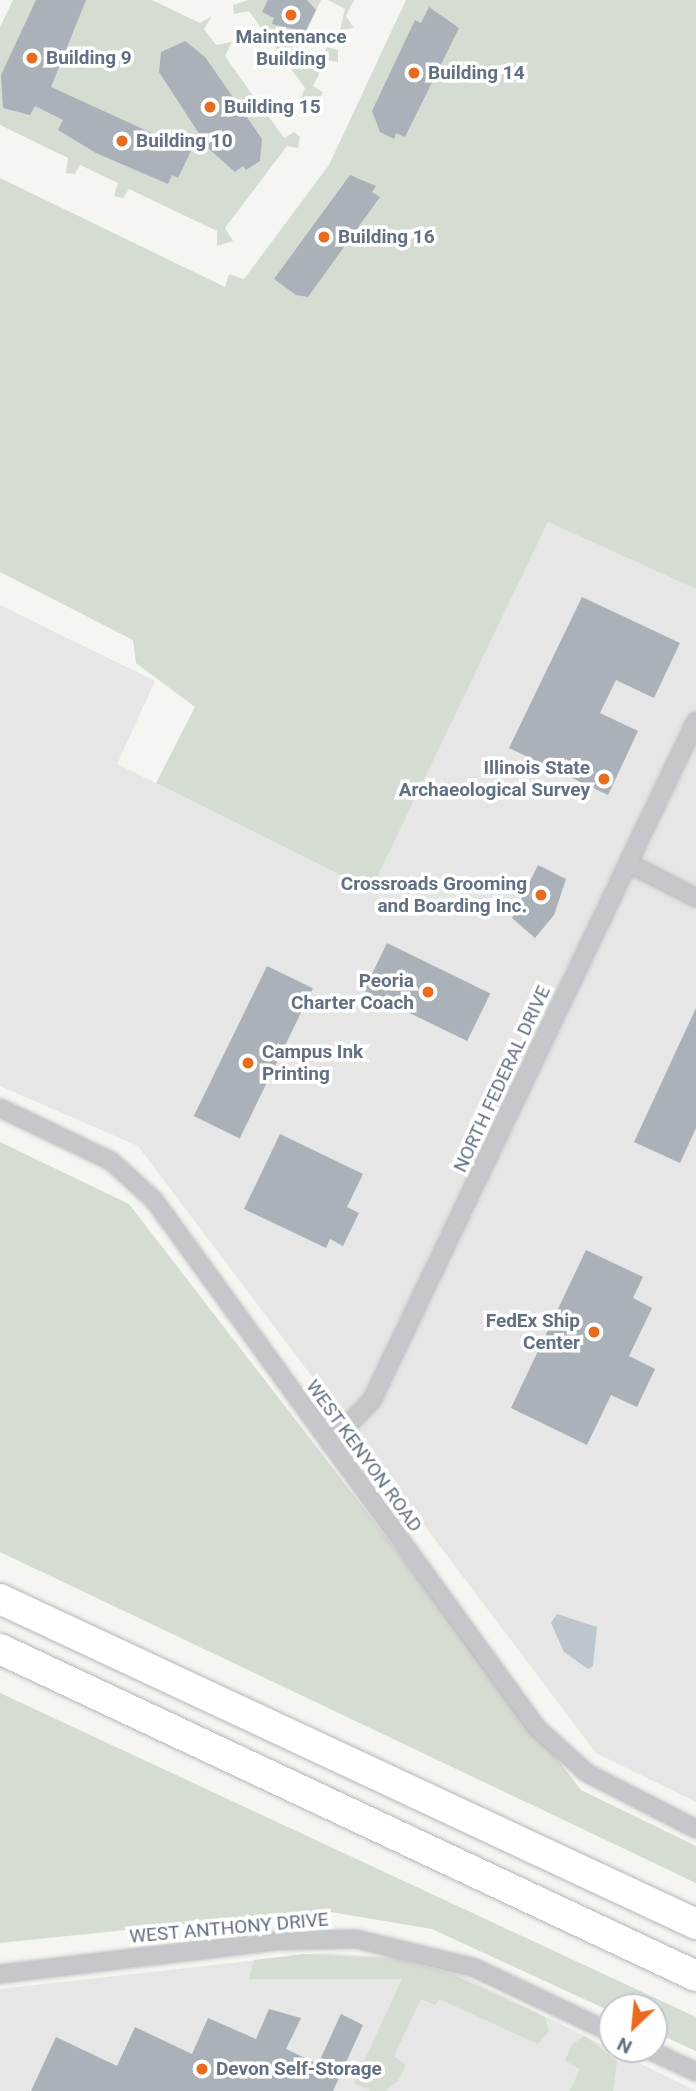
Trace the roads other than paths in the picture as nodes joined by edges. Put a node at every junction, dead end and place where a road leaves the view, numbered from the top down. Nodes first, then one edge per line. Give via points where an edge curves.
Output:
1 (696, 721) edge
2 (628, 863) junction
3 (696, 898) edge
4 (0, 1108) edge
5 (330, 1444) junction
6 (8, 1601) edge
7 (0, 1649) edge
8 (696, 1829) edge
9 (696, 1924) edge
10 (0, 1974) edge
11 (696, 1976) edge
12 (598, 2026) edge
13 (668, 2059) edge
14 (696, 2072) edge

1 - 2 street, NORTH FEDERAL DRIVE
2 - 3 street
2 - 5 street, NORTH FEDERAL DRIVE via 372,1400
4 - 5 street, WEST KENYON ROAD via 132,1177
5 - 8 street, WEST KENYON ROAD via 507,1689 561,1753 611,1789
6 - 9 highway
7 - 11 highway
10 - 12 street, WEST ANTHONY DRIVE via 276,1941 356,1939 474,1968
13 - 14 street

